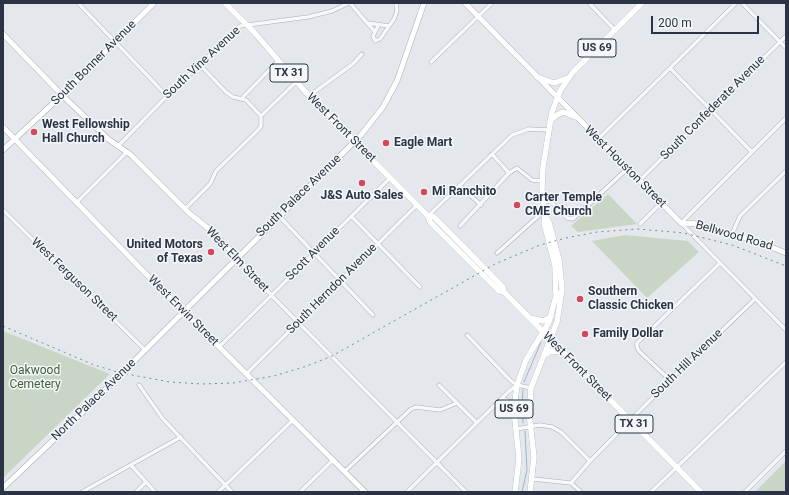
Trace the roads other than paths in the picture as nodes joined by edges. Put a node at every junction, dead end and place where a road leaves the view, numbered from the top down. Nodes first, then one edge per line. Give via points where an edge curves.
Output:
1 (78, 3) edge
2 (154, 3) edge
3 (225, 3) edge
4 (349, 3) edge
5 (396, 3) edge
6 (424, 3) edge
7 (465, 3) edge
8 (492, 3) edge
9 (589, 3) edge
10 (642, 3) edge
11 (736, 3) edge
12 (742, 3) edge
13 (478, 16) junction
14 (365, 22) junction
15 (246, 25) junction
16 (378, 26) junction
17 (389, 26) junction
18 (615, 30) junction
19 (375, 32) junction
20 (3, 34) edge
21 (786, 36) edge
22 (115, 42) junction
23 (780, 42) junction
24 (786, 48) edge
25 (362, 54) dead end
26 (278, 61) junction
27 (431, 62) dead end
28 (199, 64) junction
29 (670, 68) junction
30 (537, 77) junction
31 (568, 78) junction
32 (296, 82) junction
33 (62, 95) junction
34 (167, 96) junction
35 (309, 96) junction
36 (557, 98) junction
37 (241, 99) junction
38 (711, 110) junction
39 (261, 116) junction
40 (576, 117) junction
41 (786, 118) edge
42 (550, 121) junction
43 (3, 127) edge
44 (549, 130) junction
45 (15, 139) junction
46 (598, 139) junction
47 (355, 142) junction
48 (118, 146) junction
49 (3, 150) edge
50 (127, 152) junction
51 (752, 152) junction
52 (492, 154) junction
53 (628, 169) junction
54 (786, 171) edge
55 (509, 172) junction
56 (390, 178) junction
57 (639, 181) junction
58 (542, 182) junction
59 (460, 186) junction
60 (542, 201) junction
61 (76, 202) junction
62 (661, 203) junction
63 (417, 204) junction
64 (480, 206) junction
65 (185, 209) junction
66 (3, 210) edge
67 (544, 214) junction
68 (279, 216) junction
69 (351, 216) junction
70 (428, 216) junction
71 (681, 223) junction
72 (640, 224) dead end
73 (460, 226) dead end
74 (732, 234) junction
75 (378, 244) junction
76 (315, 253) junction
77 (497, 253) dead end
78 (786, 253) edge
79 (237, 257) junction
80 (720, 263) junction
81 (341, 281) junction
82 (420, 287) dead end
83 (272, 296) junction
84 (755, 299) junction
85 (183, 311) junction
86 (373, 315) dead end
87 (551, 317) junction
88 (530, 318) junction
89 (299, 322) junction
90 (786, 330) edge
91 (543, 332) junction
92 (466, 335) dead end
93 (550, 340) junction
94 (219, 347) junction
95 (145, 350) junction
96 (563, 352) junction
97 (543, 357) junction
98 (786, 362) edge
99 (246, 374) junction
100 (670, 380) junction
101 (139, 385) dead end
102 (439, 385) dead end
103 (517, 386) junction
104 (531, 388) junction
105 (502, 398) junction
106 (457, 403) junction
107 (514, 403) junction
108 (292, 420) junction
109 (631, 420) junction
110 (397, 421) junction
111 (476, 422) junction
112 (531, 426) junction
113 (516, 430) junction
114 (181, 437) junction
115 (786, 451) edge
116 (333, 460) junction
117 (590, 461) junction
118 (437, 462) junction
119 (131, 465) junction
120 (677, 467) junction
121 (344, 472) junction
122 (533, 480) junction
123 (146, 482) junction
124 (571, 482) junction
125 (225, 485) junction
126 (4, 488) edge
127 (82, 492) edge
128 (136, 492) edge
129 (155, 492) edge
130 (218, 492) edge
131 (232, 492) edge
132 (300, 492) edge
133 (365, 492) edge
134 (406, 492) edge
135 (466, 492) edge
136 (515, 492) edge
137 (530, 492) edge
138 (581, 492) edge
139 (651, 492) edge
140 (702, 492) edge
141 (745, 492) edge

1 - 22 street
2 - 22 main road, South Bonner Avenue
3 - 15 main road, West Front Street / TX 31
4 - 14 street
4 - 15 street, South Vine Avenue via 332,11 308,17
5 - 17 street via 395,16
6 - 47 main road, South Palace Avenue via 394,87 379,113
7 - 13 main road, West Houston Street
8 - 13 street
9 - 18 street
10 - 18 main road, US 69
11 - 29 street
12 - 23 street
13 - 27 street
13 - 30 main road, West Houston Street
14 - 16 street
14 - 19 street
15 - 26 main road, West Front Street / TX 31
15 - 28 street, South Vine Avenue via 237,28
16 - 17 street
16 - 19 street
17 - 19 street via 375,41
18 - 31 main road, US 69
20 - 33 main road, West Elm Street
21 - 23 street, South Confederate Avenue
22 - 33 main road, South Bonner Avenue
22 - 34 street
23 - 24 street
23 - 38 street, South Confederate Avenue
25 - 35 street via 354,63
26 - 32 main road, West Front Street / TX 31
26 - 37 street
28 - 34 street, South Vine Avenue
28 - 37 street via 226,92
29 - 38 street
29 - 46 street
30 - 31 main road via 554,83
30 - 36 main road, West Houston Street
31 - 36 main road, US 69
32 - 35 main road, West Front Street / TX 31
32 - 39 street
33 - 45 main road, South Bonner Avenue
33 - 48 main road, West Elm Street
34 - 48 street, South Vine Avenue
35 - 47 main road, West Front Street / TX 31
36 - 40 main road, West Houston Street
36 - 42 main road, US 69
37 - 39 street via 246,100
38 - 51 street
38 - 57 street, South Confederate Avenue
39 - 65 street via 258,130 216,172 210,184
40 - 42 main road via 563,112
40 - 46 main road, West Houston Street
41 - 51 street
42 - 44 main road, US 69
43 - 45 main road, West Erwin Street
44 - 52 street via 531,129 518,132
44 - 58 main road, US 69
45 - 49 main road, South Bonner Avenue
45 - 61 main road, West Erwin Street
46 - 53 main road, West Houston Street
47 - 56 main road, West Front Street / TX 31
47 - 68 main road, South Palace Avenue
48 - 50 main road, West Elm Street
50 - 61 street
50 - 65 main road, West Elm Street
51 - 71 street
52 - 55 street
52 - 59 street
53 - 57 main road, West Houston Street
53 - 60 street via 571,220 554,205
54 - 74 street via 740,216
55 - 58 street via 516,168 532,180
55 - 64 street
56 - 63 main road, West Front Street / TX 31
56 - 69 street, Scott Avenue
57 - 62 main road, West Houston Street
58 - 60 main road, US 69
59 - 64 street
59 - 70 street
60 - 67 main road, US 69
61 - 85 main road, West Erwin Street
62 - 71 main road, West Houston Street
62 - 72 street
63 - 70 main road, West Front Street / TX 31
63 - 75 street, South Herndon Avenue
64 - 73 street
65 - 79 main road, West Elm Street
66 - 95 street, West Ferguson Street
67 - 77 street
67 - 87 main road, US 69 via 555,273 556,296
67 - 93 main road, US 69 via 549,222 556,248 562,281 560,307
68 - 76 street
68 - 79 main road, South Palace Avenue
69 - 75 street
69 - 76 street, Scott Avenue
70 - 88 main road, West Front Street / TX 31 via 434,217
71 - 74 main road, Bellwood Road via 700,224
71 - 80 street, West Houston Street
74 - 78 main road, Bellwood Road
75 - 81 street, South Herndon Avenue
75 - 82 street
76 - 81 street
76 - 83 street, Scott Avenue
79 - 83 street, West Elm Street
79 - 85 main road, South Palace Avenue
80 - 84 street, West Houston Street
80 - 100 street via 637,343 639,351
81 - 86 street
81 - 89 street, South Herndon Avenue
83 - 89 street, West Elm Street
83 - 94 street, Scott Avenue
84 - 90 street, West Houston Street
84 - 100 street, South Hill Avenue
85 - 94 main road, West Erwin Street
85 - 95 main road, North Palace Avenue
87 - 88 main road via 543,321
87 - 91 main road, US 69
88 - 91 main road, West Front Street / TX 31
89 - 99 street, South Herndon Avenue
89 - 110 street, West Elm Street
91 - 93 main road, West Front Street / TX 31
91 - 103 main road, US 69 via 526,360
92 - 103 street
93 - 96 main road, West Front Street / TX 31
93 - 97 main road, US 69
94 - 99 main road, West Erwin Street
95 - 126 main road, North Palace Avenue
96 - 97 main road via 551,351
96 - 109 main road, West Front Street / TX 31
97 - 104 main road, US 69
98 - 120 street
99 - 108 main road, West Erwin Street
100 - 109 street, South Hill Avenue
101 - 114 street via 163,419
102 - 106 street
103 - 104 street
103 - 105 street
103 - 107 main road, US 69
104 - 112 main road, US 69
105 - 107 street
105 - 111 street
106 - 110 street via 440,410 413,408
106 - 111 street
107 - 113 main road, US 69
108 - 116 main road, West Erwin Street
108 - 125 street
109 - 117 street, South Hill Avenue
109 - 120 main road, West Front Street / TX 31
110 - 118 street, West Elm Street
110 - 121 street
111 - 118 street
112 - 113 street
112 - 117 street via 557,429
112 - 122 main road, US 69
113 - 136 main road, US 69 via 519,459
114 - 119 street
114 - 125 street
115 - 141 street
116 - 121 main road, West Erwin Street
116 - 132 street
117 - 124 street, South Hill Avenue
118 - 134 street
118 - 135 street, West Elm Street
119 - 123 street
119 - 127 street
120 - 139 street
120 - 140 main road, West Front Street / TX 31
121 - 133 main road, West Erwin Street
122 - 124 street
122 - 137 main road, US 69
123 - 128 street
123 - 129 street
124 - 138 street
125 - 130 street
125 - 131 street

